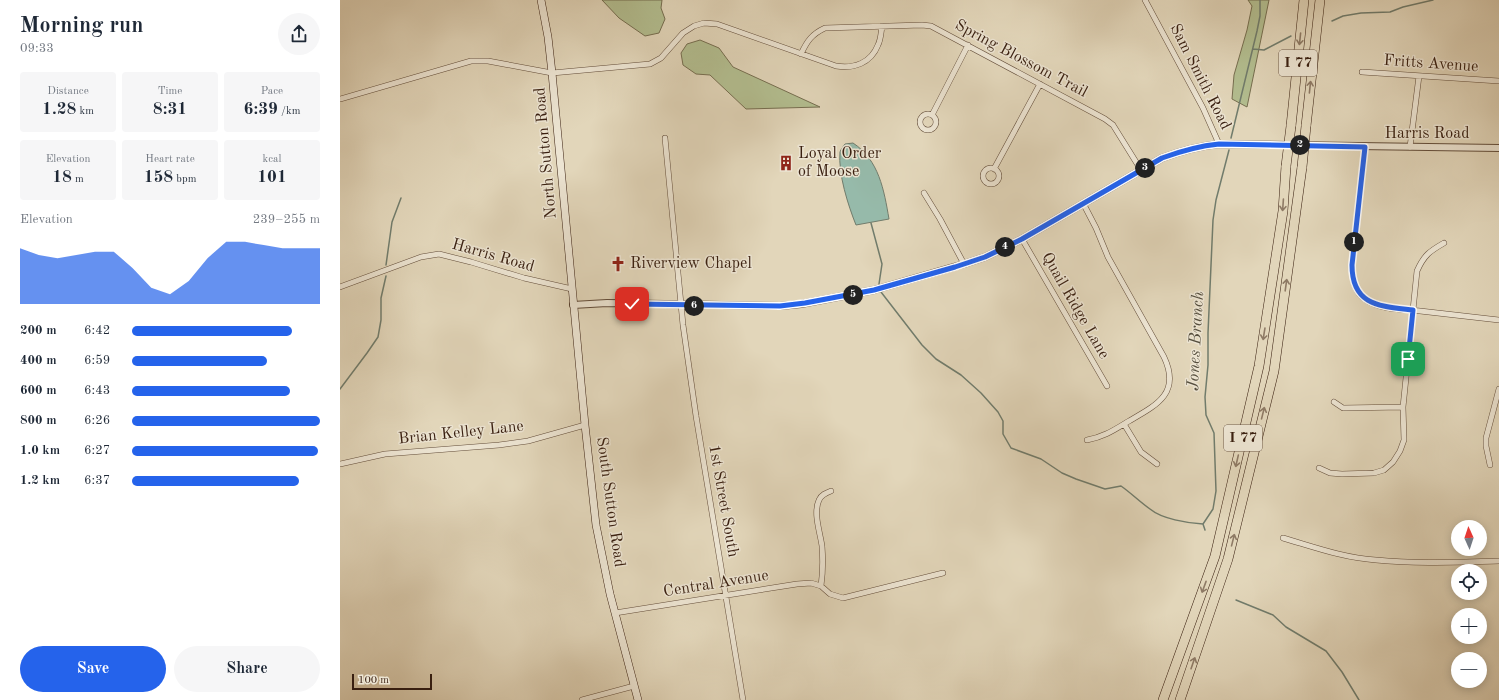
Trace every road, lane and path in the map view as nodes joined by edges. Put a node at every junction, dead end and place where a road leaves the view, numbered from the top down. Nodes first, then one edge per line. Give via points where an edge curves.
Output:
1 (541, 0) edge
2 (1145, 0) edge
3 (1304, 0) edge
4 (1320, 0) edge
5 (882, 26) junction
6 (968, 45) junction
7 (801, 54) junction
8 (1362, 72) dead end
9 (552, 73) junction
10 (1419, 76) junction
11 (1499, 81) edge
12 (1040, 84) junction
13 (340, 99) edge
14 (932, 115) dead end
15 (665, 138) dead end
16 (1219, 144) junction
17 (1365, 147) junction
18 (1410, 147) junction
19 (1499, 148) edge
20 (994, 170) dead end
21 (1141, 170) junction
22 (924, 193) dead end
23 (1083, 203) junction
24 (1022, 239) junction
25 (1444, 243) dead end
26 (964, 264) junction
27 (340, 287) edge
28 (572, 289) junction
29 (573, 305) junction
30 (681, 305) junction
31 (1413, 310) junction
32 (1499, 320) edge
33 (1107, 386) dead end
34 (1499, 389) edge
35 (1334, 402) dead end
36 (1403, 407) junction
37 (1124, 424) junction
38 (584, 425) junction
39 (1087, 440) dead end
40 (340, 464) edge
41 (1157, 464) dead end
42 (1490, 465) dead end
43 (1319, 468) dead end
44 (831, 491) dead end
45 (1283, 538) dead end
46 (1499, 561) edge
47 (943, 573) dead end
48 (821, 586) junction
49 (726, 595) junction
50 (615, 613) junction
51 (634, 686) junction
52 (1181, 699) edge
53 (582, 700) edge
54 (638, 700) edge
55 (743, 700) edge
56 (1163, 700) edge

1 - 9 main road, North Sutton Road
2 - 16 street, Sam Smith Road via 1203,108
3 -> 56 highway, I 77, bridge via 1282,218 1260,366 1216,556
52 -> 4 highway, I 77, bridge via 1228,558 1274,370 1302,167
5 - 6 street, Spring Blossom Trail via 931,26
5 - 7 street, Spring Blossom Trail via 825,28 808,40
5 - 7 street via 876,51 858,65 846,68
6 - 12 street, Spring Blossom Trail
6 - 14 street
7 - 9 street via 718,24 704,23 683,33 662,58 650,64
8 - 10 street, Fritts Avenue
9 - 13 street via 471,61
9 - 28 main road, North Sutton Road
10 - 11 street, Fritts Avenue
10 - 18 street
12 - 20 street
12 - 21 street, Spring Blossom Trail via 1113,125
15 - 30 street, 1st Street South
16 - 17 street, Harris Road
16 - 21 street, Harris Road via 1182,150
17 - 18 street, Harris Road
17 - 31 street via 1352,265 1354,285 1359,294 1374,304
18 - 19 street, Harris Road
21 - 23 street, Harris Road
22 - 26 street
23 - 24 street, Harris Road
23 - 37 street via 1108,257 1169,366 1170,378 1162,399
24 - 26 street, Harris Road
24 - 33 street, Quail Ridge Lane
25 - 31 street via 1429,252 1422,260
26 - 30 street, Harris Road via 874,290 801,304
27 - 28 street, Harris Road via 421,257 438,254
28 - 29 main road, North Sutton Road
29 - 30 street, Harris Road
29 - 38 main road, South Sutton Road
30 - 49 street, 1st Street South via 696,416
31 - 32 street
31 - 36 street
34 - 42 street via 1486,438
35 - 36 street via 1343,408
36 - 43 street via 1404,440 1393,462 1384,470 1374,473 1342,474 1330,473
37 - 39 street via 1101,437
37 - 41 street via 1141,452
38 - 40 street, Brian Kelley Lane via 528,441 385,454
38 - 50 main road, South Sutton Road via 596,525
44 - 48 street via 819,498 817,509 822,546
45 - 46 street via 1343,555 1375,560
47 - 48 street via 842,598 830,594
48 - 49 street, Central Avenue via 811,583 797,584
49 - 50 street, Central Avenue
49 - 55 street, 1st Street South
50 - 51 main road, South Sutton Road
51 - 53 street
51 - 54 main road, South Sutton Road

